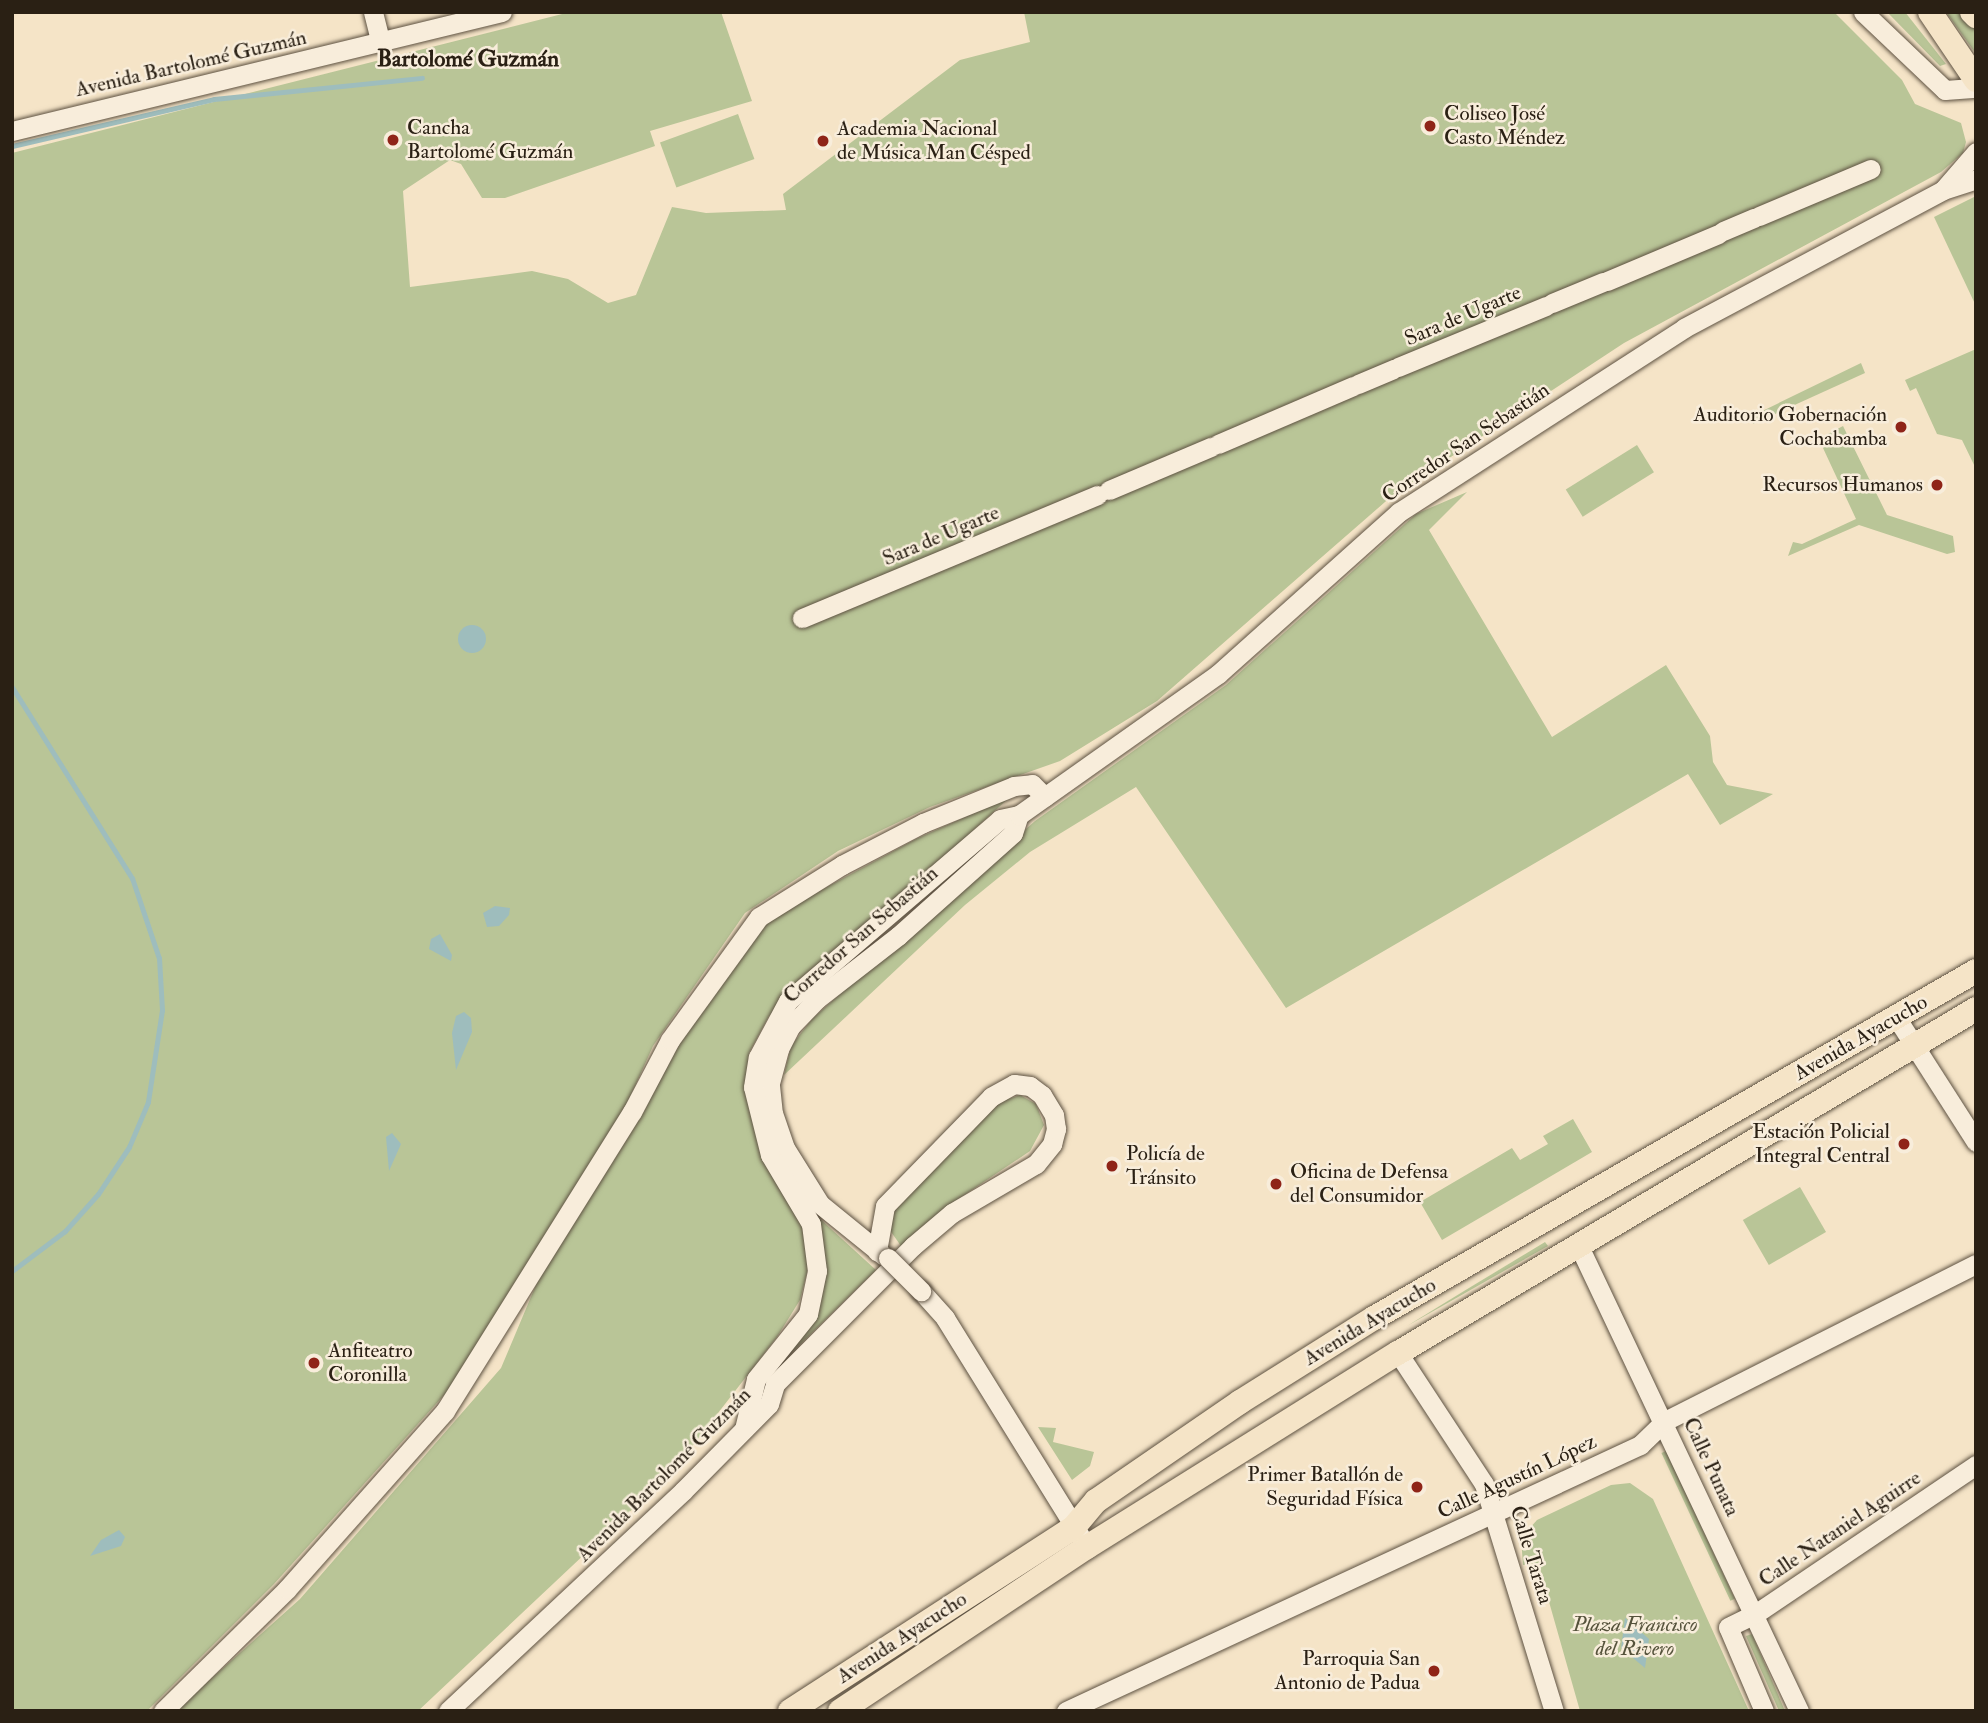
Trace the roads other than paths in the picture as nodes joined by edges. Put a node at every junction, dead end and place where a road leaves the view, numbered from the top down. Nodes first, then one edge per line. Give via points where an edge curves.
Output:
1 (373, 12) edge
2 (502, 12) edge
3 (1863, 12) edge
4 (1930, 12) edge
5 (1972, 12) edge
6 (1976, 16) edge
7 (381, 43) junction
8 (1976, 80) edge
9 (1976, 88) edge
10 (12, 131) edge
11 (1976, 152) edge
12 (1871, 169) dead end
13 (1976, 179) edge
14 (1943, 190) junction
15 (802, 618) dead end
16 (1045, 797) junction
17 (1019, 815) junction
18 (1976, 971) edge
19 (1976, 1009) edge
20 (1896, 1017) junction
21 (1914, 1045) junction
22 (1976, 1142) edge
23 (1578, 1244) junction
24 (883, 1255) junction
25 (1976, 1264) edge
26 (1398, 1353) junction
27 (1665, 1421) junction
28 (744, 1429) junction
29 (1976, 1465) edge
30 (1496, 1513) junction
31 (1081, 1537) junction
32 (1755, 1614) junction
33 (163, 1711) edge
34 (448, 1711) edge
35 (790, 1711) edge
36 (840, 1711) edge
37 (1066, 1711) edge
38 (1553, 1711) edge
39 (1764, 1711) edge
40 (1799, 1711) edge

1 - 7 street
2 - 7 street, Avenida Bartolomé Guzmán
3 - 9 street via 1944,90
4 - 8 main road
5 - 6 main road
7 - 10 street, Avenida Bartolomé Guzmán
11 - 14 street, Corredor San Sebastián
12 - 15 street, Sara de Ugarte
13 - 14 street, Corredor San Sebastián
14 - 16 street, Corredor San Sebastián via 1684,328 1399,512 1218,674
16 - 17 street, Corredor San Sebastián
16 - 33 street via 1032,784 1014,786 923,823 842,865 758,917 670,1040 632,1112 445,1411 287,1589
17 - 24 street, Corredor San Sebastián via 1013,833 898,936 817,999 790,1027 779,1049 770,1083 773,1114 785,1148 820,1204
17 - 28 street, Corredor San Sebastián via 1000,819 788,1001 773,1022 758,1057 753,1087 770,1155 811,1224 817,1271 807,1314 756,1379
18 - 20 main road, Avenida Ayacucho
19 - 21 main road, Avenida Ayacucho
20 - 21 street
20 - 31 main road, Avenida Ayacucho via 1374,1318 1240,1402 1107,1493
21 - 22 street
21 - 23 main road, Avenida Ayacucho
23 - 26 main road, Avenida Ayacucho
23 - 27 street, Calle Punata
24 - 28 street, Avenida Bartolomé Guzmán via 885,1206 991,1097 1014,1084 1030,1086 1042,1095 1056,1129 1052,1144 1036,1164 952,1213 913,1246 775,1384 769,1404
24 - 31 street, Corredor San Sebastián, bridge via 952,1328
25 - 27 street, Calle Agustín López
26 - 30 street, Calle Tarata via 1484,1484
26 - 31 main road, Avenida Ayacucho
27 - 30 street, Calle Agustín López via 1640,1445
27 - 32 street, Calle Punata
28 - 34 street, Avenida Bartolomé Guzmán
29 - 32 street, Calle Nataniel Aguirre
30 - 37 street, Calle Agustín López
30 - 38 street, Calle Tarata
31 - 35 main road, Avenida Ayacucho
31 - 36 main road, Avenida Ayacucho
32 - 39 street, Calle Nataniel Aguirre via 1728,1627
32 - 40 street, Calle Punata

